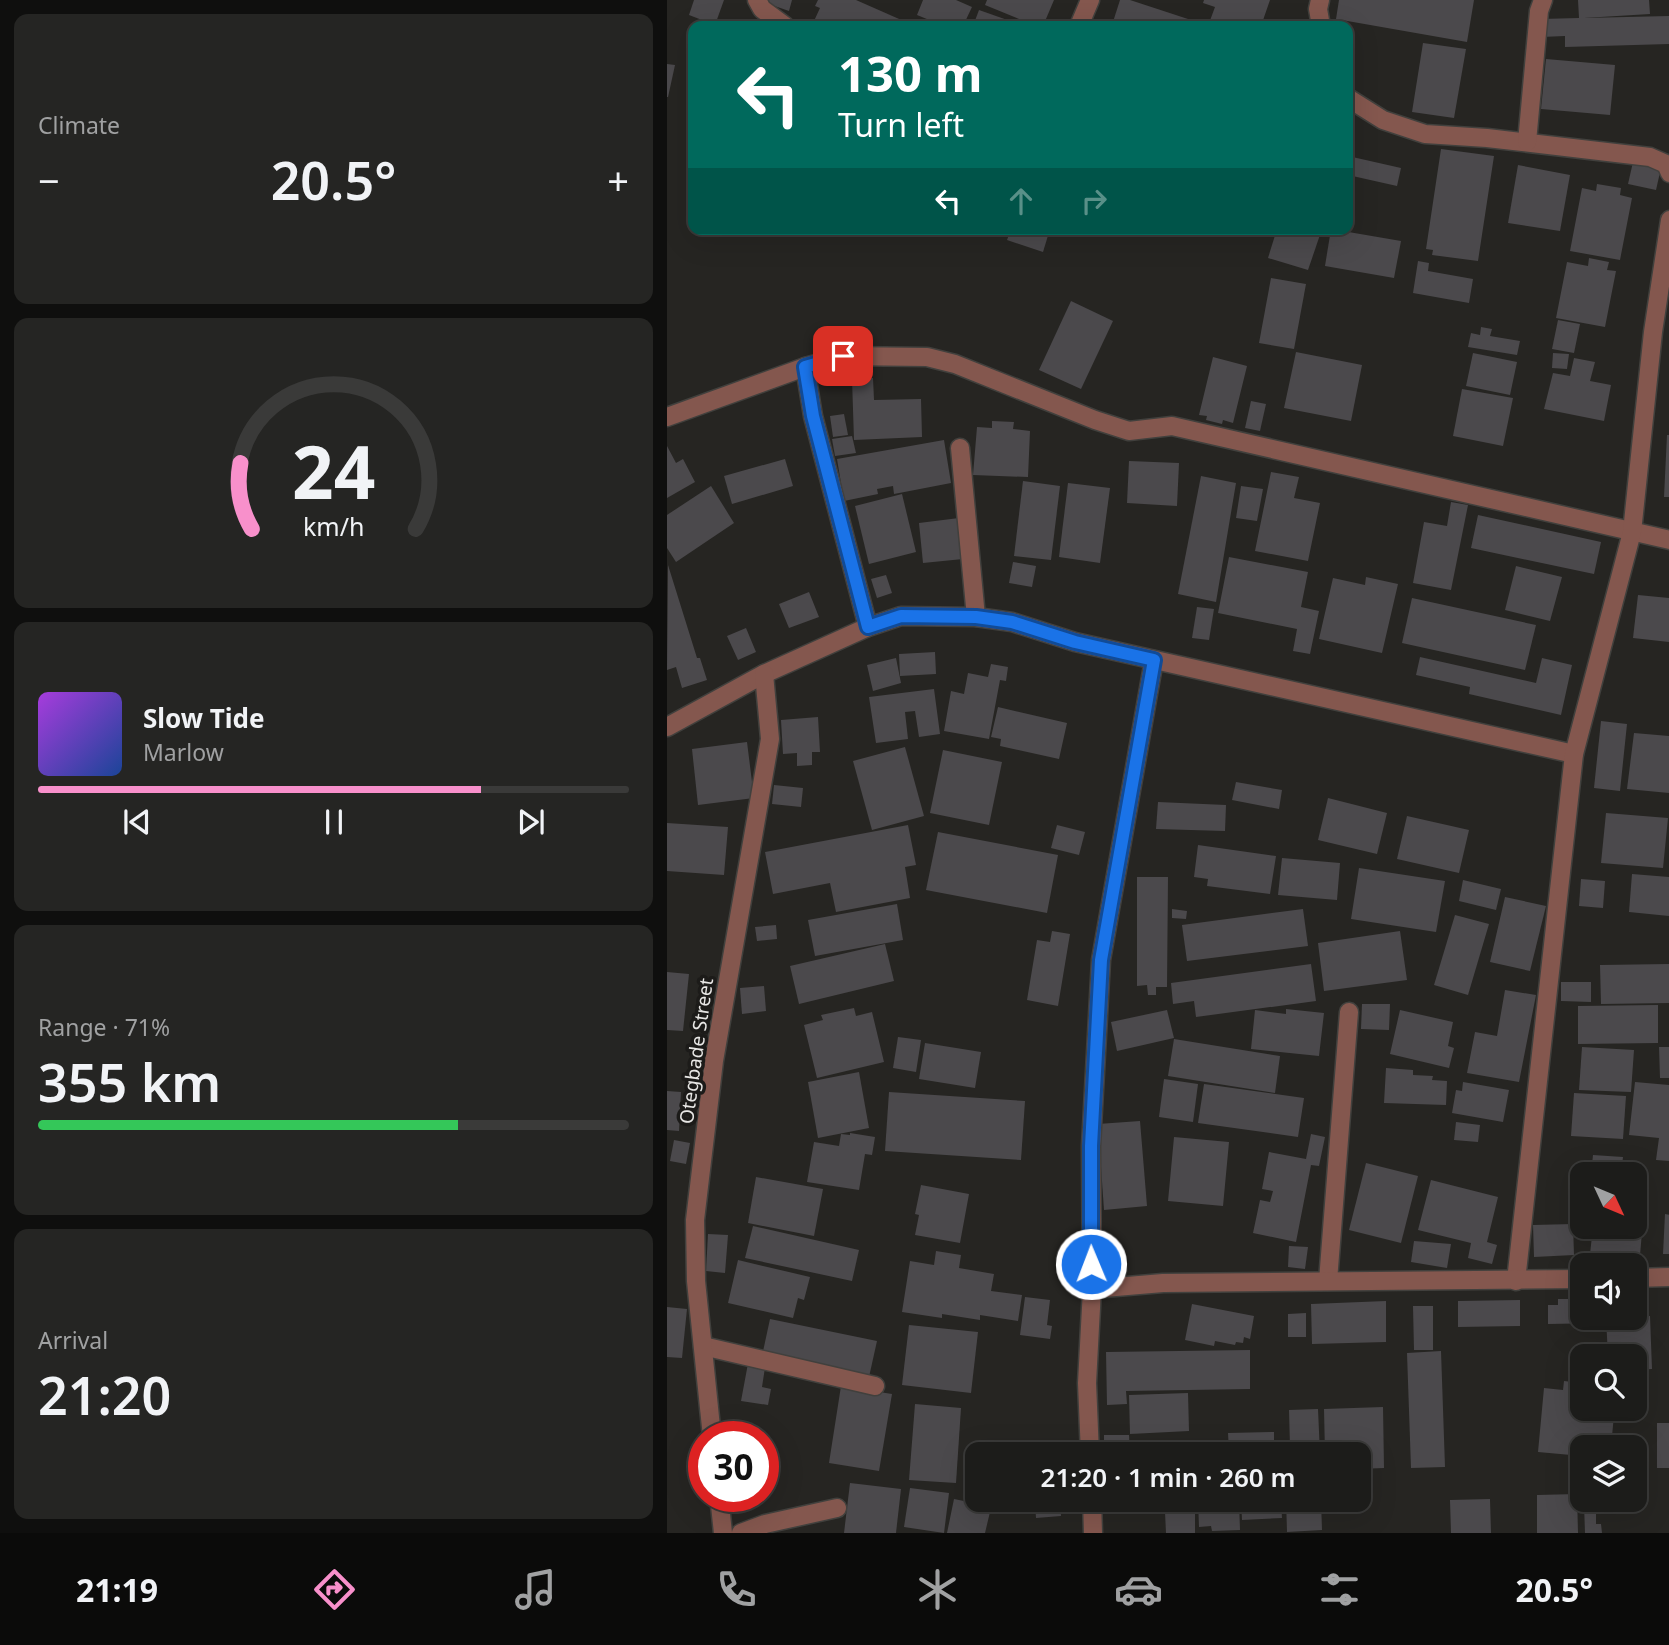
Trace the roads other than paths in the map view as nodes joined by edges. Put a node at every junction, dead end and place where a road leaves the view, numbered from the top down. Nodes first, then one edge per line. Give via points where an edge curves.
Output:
1 (757, 0) edge
2 (1089, 0) edge
3 (1320, 0) edge
4 (1543, 0) edge
5 (779, 21) edge
6 (1081, 21) edge
7 (1320, 21) edge
8 (1353, 101) edge
9 (1527, 142) junction
10 (1669, 173) edge
11 (1669, 220) edge
12 (1661, 332) edge
13 (805, 367) junction
14 (667, 416) edge
15 (960, 448) dead end
16 (1632, 532) junction
17 (1669, 540) edge
18 (976, 617) junction
19 (868, 627) junction
20 (1154, 660) junction
21 (764, 674) junction
22 (667, 727) edge
23 (1574, 754) junction
24 (1349, 1012) dead end
25 (1647, 1278) edge
26 (1669, 1278) edge
27 (1570, 1279) edge
28 (1329, 1281) junction
29 (1516, 1281) junction
30 (1092, 1289) junction
31 (703, 1346) junction
32 (875, 1385) dead end
33 (710, 1421) edge
34 (1089, 1442) edge
35 (837, 1508) dead end
36 (720, 1512) edge
37 (1092, 1512) edge
38 (722, 1533) edge
39 (741, 1533) edge
40 (1093, 1533) edge

1 - 5 street
2 - 6 street
3 - 7 street
4 - 9 street
8 - 9 street via 1383,120 1425,134
9 - 10 street via 1650,158 1666,164
11 - 12 street
12 - 16 street
13 - 14 street
13 - 16 street via 843,356 927,357 1129,431 1172,426
13 - 19 street via 813,416
15 - 18 street
16 - 17 street
16 - 23 street
18 - 19 street via 901,616
18 - 20 street via 1012,622
19 - 21 street
20 - 23 street
20 - 30 street via 1101,960 1091,1146
21 - 22 street
21 - 31 street, Otegbade Street via 770,739 714,1061 695,1220
23 - 29 street
24 - 28 street
25 - 26 street
27 - 29 street
28 - 29 street
28 - 30 street via 1163,1283
30 - 34 street via 1086,1382
31 - 32 street
31 - 33 street, Otegbade Street
35 - 39 street
36 - 38 street
37 - 40 street

